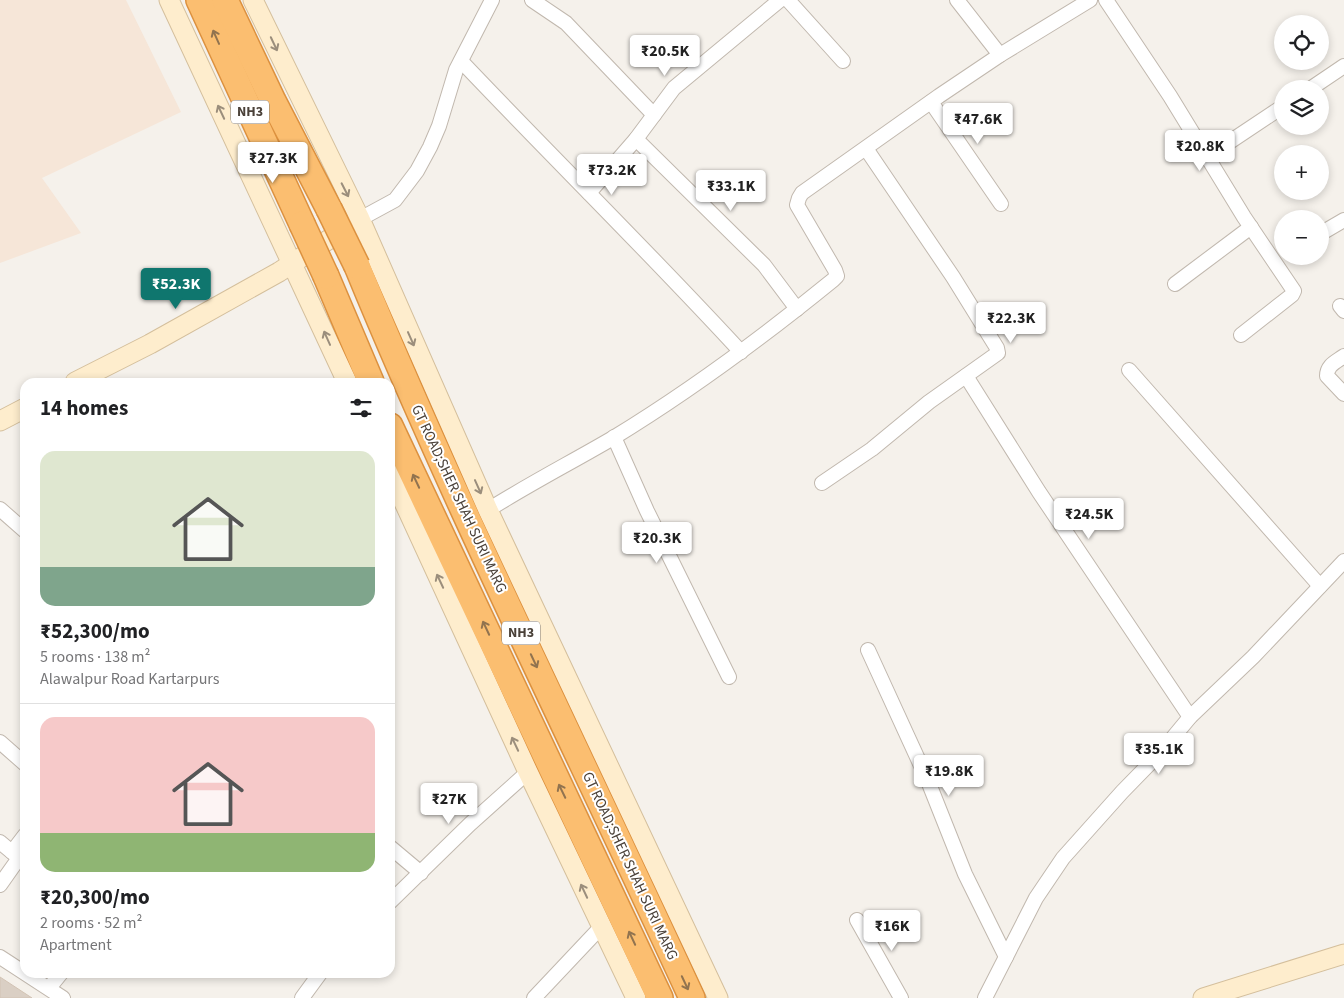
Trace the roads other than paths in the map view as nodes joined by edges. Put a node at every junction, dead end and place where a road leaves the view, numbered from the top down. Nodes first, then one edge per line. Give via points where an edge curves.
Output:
1 (169, 0) edge
2 (199, 0) edge
3 (225, 0) edge
4 (253, 0) edge
5 (492, 0) edge
6 (532, 0) edge
7 (780, 0) edge
8 (788, 0) edge
9 (957, 0) edge
10 (1090, 0) edge
11 (1106, 0) edge
12 (1000, 55) junction
13 (461, 61) junction
14 (843, 61) dead end
15 (1344, 66) edge
16 (1323, 80) edge
17 (931, 102) junction
18 (1274, 112) edge
19 (654, 115) junction
20 (636, 139) junction
21 (867, 150) junction
22 (1207, 158) junction
23 (589, 193) junction
24 (1001, 204) dead end
25 (360, 219) junction
26 (1344, 220) edge
27 (1251, 228) junction
28 (1329, 229) edge
29 (1274, 253) edge
30 (292, 262) junction
31 (1282, 265) edge
32 (1175, 284) dead end
33 (797, 309) junction
34 (1240, 335) dead end
35 (742, 352) junction
36 (1344, 356) edge
37 (1129, 370) dead end
38 (966, 376) junction
39 (83, 378) edge
40 (345, 378) edge
41 (369, 378) edge
42 (1344, 394) edge
43 (20, 411) edge
44 (0, 421) edge
45 (395, 437) edge
46 (614, 437) junction
47 (395, 483) edge
48 (822, 484) dead end
49 (0, 509) edge
50 (488, 510) junction
51 (20, 527) edge
52 (1344, 561) edge
53 (1320, 586) junction
54 (868, 650) dead end
55 (729, 677) dead end
56 (1190, 717) junction
57 (0, 742) edge
58 (20, 760) edge
59 (528, 772) junction
60 (0, 842) edge
61 (395, 851) edge
62 (19, 858) edge
63 (421, 873) junction
64 (0, 884) edge
65 (395, 897) edge
66 (857, 920) dead end
67 (601, 927) junction
68 (1344, 954) edge
69 (0, 957) edge
70 (1006, 957) junction
71 (20, 970) edge
72 (33, 978) edge
73 (57, 978) edge
74 (317, 978) edge
75 (49, 988) junction
76 (63, 998) edge
77 (302, 998) edge
78 (534, 998) edge
79 (636, 998) edge
80 (660, 998) edge
81 (692, 998) edge
82 (718, 998) edge
83 (901, 998) edge
84 (985, 998) edge
85 (1203, 998) edge

30 -> 1 main road
41 -> 2 highway, NH3, bridge
3 -> 81 highway, GT ROAD;SHER SHAH SURI MARG / NH3, bridge via 357,266 405,384
4 -> 25 main road
5 - 13 street
6 - 19 street via 566,23
7 - 19 street via 684,78
8 - 14 street
9 - 12 street
10 - 12 street
11 - 22 street
12 - 17 street
13 - 23 street
13 - 25 street via 452,79 436,133 417,171 395,200
15 - 16 street
17 - 21 street
17 - 24 street
18 - 22 street
19 - 20 street
20 - 23 street
20 - 33 street via 764,264
21 - 33 street via 799,198 799,208 836,276
21 - 38 street via 997,348 996,356
22 - 27 street
23 - 35 street
25 - 30 main road
25 -> 50 main road
26 - 28 street
27 - 29 street
27 - 32 street
30 - 39 main road via 158,340
40 -> 30 main road
31 - 34 street via 1294,292
33 - 35 street
35 - 46 street
36 - 42 street via 1329,367 1327,373
37 - 53 street
38 - 48 street
38 - 56 street via 1039,492
43 - 44 main road
80 -> 45 highway, GT ROAD;SHER SHAH SURI MARG / NH3
46 - 50 street
46 - 55 street
59 -> 47 main road
49 - 51 street
50 - 82 main road
52 - 53 street
53 - 56 street
54 - 70 street via 925,773 964,874
56 - 70 street via 1063,858 1036,898
57 - 58 street
59 - 63 street
67 -> 59 main road
60 - 62 street
61 - 63 street
62 - 64 street
63 - 65 street
66 - 83 street
67 - 78 street
67 - 79 main road
68 - 85 main road
69 - 71 street
70 - 84 street
72 - 75 street
73 - 75 street
74 - 77 street
75 - 76 street

